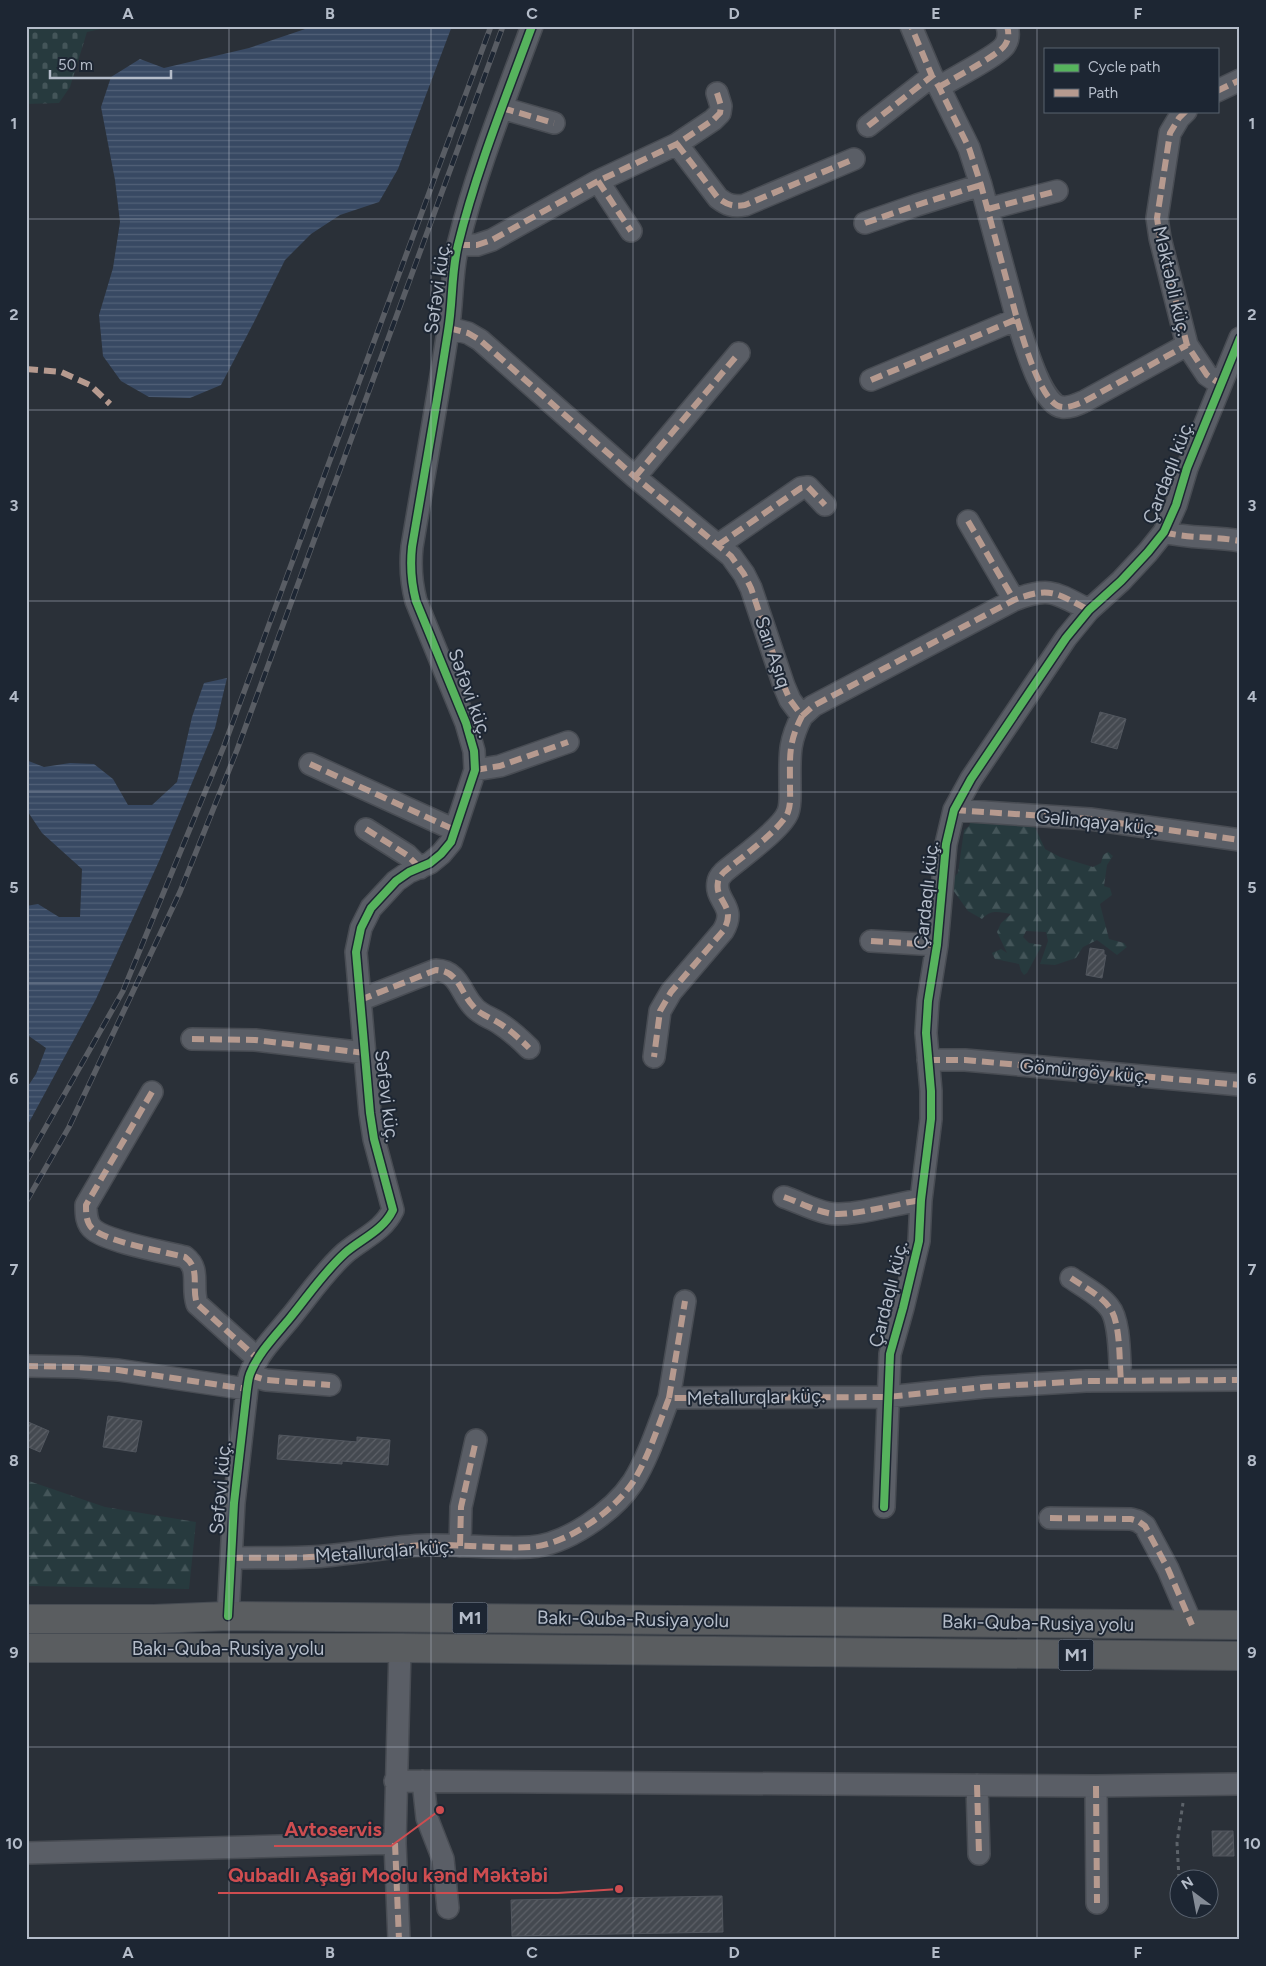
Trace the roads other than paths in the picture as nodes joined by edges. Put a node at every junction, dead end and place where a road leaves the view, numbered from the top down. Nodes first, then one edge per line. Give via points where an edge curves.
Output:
1 (532, 26) edge
2 (911, 26) edge
3 (1007, 26) edge
4 (1240, 80) edge
5 (936, 81) junction
6 (1218, 91) edge
7 (717, 93) dead end
8 (502, 108) junction
9 (1185, 112) edge
10 (554, 123) dead end
11 (868, 126) dead end
12 (677, 144) junction
13 (854, 158) dead end
14 (598, 181) junction
15 (981, 185) junction
16 (1057, 191) dead end
17 (988, 209) junction
18 (865, 223) dead end
19 (631, 231) dead end
20 (458, 245) junction
21 (1017, 319) junction
22 (448, 328) junction
23 (1240, 338) edge
24 (1188, 345) junction
25 (739, 353) dead end
26 (871, 380) dead end
27 (1220, 384) junction
28 (634, 477) junction
29 (825, 505) dead end
30 (968, 521) dead end
31 (1164, 532) junction
32 (1240, 541) edge
33 (718, 545) junction
34 (1014, 600) junction
35 (1089, 610) junction
36 (802, 716) junction
37 (568, 742) dead end
38 (310, 764) dead end
39 (475, 770) junction
40 (954, 810) junction
41 (366, 829) dead end
42 (455, 830) junction
43 (1240, 840) edge
44 (420, 868) junction
45 (871, 940) dead end
46 (937, 945) junction
47 (360, 1000) junction
48 (192, 1039) dead end
49 (529, 1048) dead end
50 (364, 1053) junction
51 (654, 1057) dead end
52 (928, 1060) junction
53 (1240, 1085) edge
54 (152, 1092) dead end
55 (784, 1197) dead end
56 (921, 1200) junction
57 (1071, 1278) dead end
58 (685, 1301) dead end
59 (26, 1366) edge
60 (252, 1374) junction
61 (1240, 1380) edge
62 (1121, 1381) junction
63 (330, 1385) dead end
64 (887, 1397) junction
65 (669, 1398) junction
66 (476, 1440) dead end
67 (884, 1507) dead end
68 (1050, 1518) dead end
69 (460, 1546) junction
70 (230, 1558) junction
71 (228, 1616) junction
72 (26, 1619) edge
73 (1192, 1625) junction
74 (1240, 1625) edge
75 (26, 1648) edge
76 (400, 1648) junction
77 (1240, 1656) edge
78 (395, 1781) junction
79 (423, 1781) junction
80 (1240, 1784) edge
81 (977, 1785) junction
82 (1096, 1786) junction
83 (395, 1843) junction
84 (26, 1853) edge
85 (979, 1854) dead end
86 (1096, 1903) dead end
87 (448, 1908) dead end
88 (399, 1940) edge

1 - 8 street, Səfəvi küç.
2 - 5 street
3 - 5 street via 1009,34 1005,45 996,54
4 - 6 street
5 - 11 street
5 - 15 street via 970,148
7 - 12 street via 720,113
8 - 10 street
8 - 20 street, Səfəvi küç.
9 - 24 street, Məktəbli küç. via 1170,133 1158,218 1160,238
12 - 13 street via 718,198 727,205 735,206 745,205
12 - 14 street
14 - 19 street
14 - 20 street via 492,240 477,245
15 - 17 street
15 - 18 street
16 - 17 street
17 - 21 street
20 - 22 street, Səfəvi küç.
21 - 24 street via 1043,390 1060,408 1085,401
21 - 26 street
22 - 28 street, Sarı Aşıq via 480,340
22 - 39 street, Səfəvi küç. via 410,568 416,601 466,723 474,751
23 - 27 street, Çardaqlı küç.
24 - 27 street, Məktəbli küç. via 1207,375
25 - 28 street
27 - 31 street, Çardaqlı küç.
28 - 33 street, Sarı Aşıq
29 - 33 street via 808,487 801,488
30 - 34 street
31 - 32 street via 1181,537
31 - 35 street, Çardaqlı küç. via 1121,581
33 - 36 street, Sarı Aşıq via 731,556 747,581 784,686
34 - 35 street via 1034,592 1052,592
34 - 36 street via 813,706
35 - 40 street, Çardaqlı küç. via 1066,638 971,779
36 - 51 street via 790,750 788,812 782,823 724,872 718,882 728,922 671,992 660,1011
37 - 39 street via 500,766
38 - 42 street
39 - 42 street, Səfəvi küç.
40 - 43 street, Gəlinqaya küç. via 1090,819
40 - 46 street, Çardaqlı küç. via 946,844
41 - 44 street
42 - 44 street, Səfəvi küç. via 451,842 441,854
44 - 47 street, Səfəvi küç. via 396,881 371,908 361,928 356,952
45 - 46 street
46 - 52 street, Çardaqlı küç. via 928,1001
47 - 49 street via 443,970 451,973 480,1014 510,1031
47 - 50 street, Səfəvi küç.
48 - 50 street via 255,1040
50 - 60 street, Səfəvi küç. via 374,1139 393,1210 380,1227 333,1264
52 - 53 street, Gömürgöy küç. via 965,1060
52 - 56 street, Çardaqlı küç. via 931,1119
54 - 60 street via 86,1205 86,1218 94,1230 109,1238 185,1258 193,1263 197,1304
55 - 56 street via 829,1214 845,1215
56 - 64 street, Çardaqlı küç. via 919,1241 890,1354
57 - 62 street via 1102,1299 1113,1313
58 - 65 street
59 - 60 street
60 - 63 street via 266,1380
60 - 70 street, Səfəvi küç.
61 - 62 street, Metallurqlar küç.
62 - 64 street, Metallurqlar küç. via 984,1387
64 - 65 street, Metallurqlar küç.
64 - 67 street, Çardaqlı küç.
65 - 69 street, Metallurqlar küç. via 648,1455 632,1483 579,1531 554,1542 531,1547
66 - 69 street via 461,1507
68 - 73 street via 1131,1520 1145,1526
69 - 70 street, Metallurqlar küç. via 398,1546 322,1557
70 - 71 street, Səfəvi küç.
71 - 72 highway, Bakı-Quba-Rusiya yolu / M1
71 - 73 highway, Bakı-Quba-Rusiya yolu / M1
73 - 74 highway, Bakı-Quba-Rusiya yolu / M1
75 - 76 highway, Bakı-Quba-Rusiya yolu / M1
76 - 77 highway, Bakı-Quba-Rusiya yolu / M1
76 - 78 street
78 - 79 street
78 - 83 street
79 - 81 street
79 - 87 street via 428,1818 443,1859
80 - 82 street
81 - 82 street
81 - 85 street
82 - 86 street
83 - 84 street
83 - 88 street

